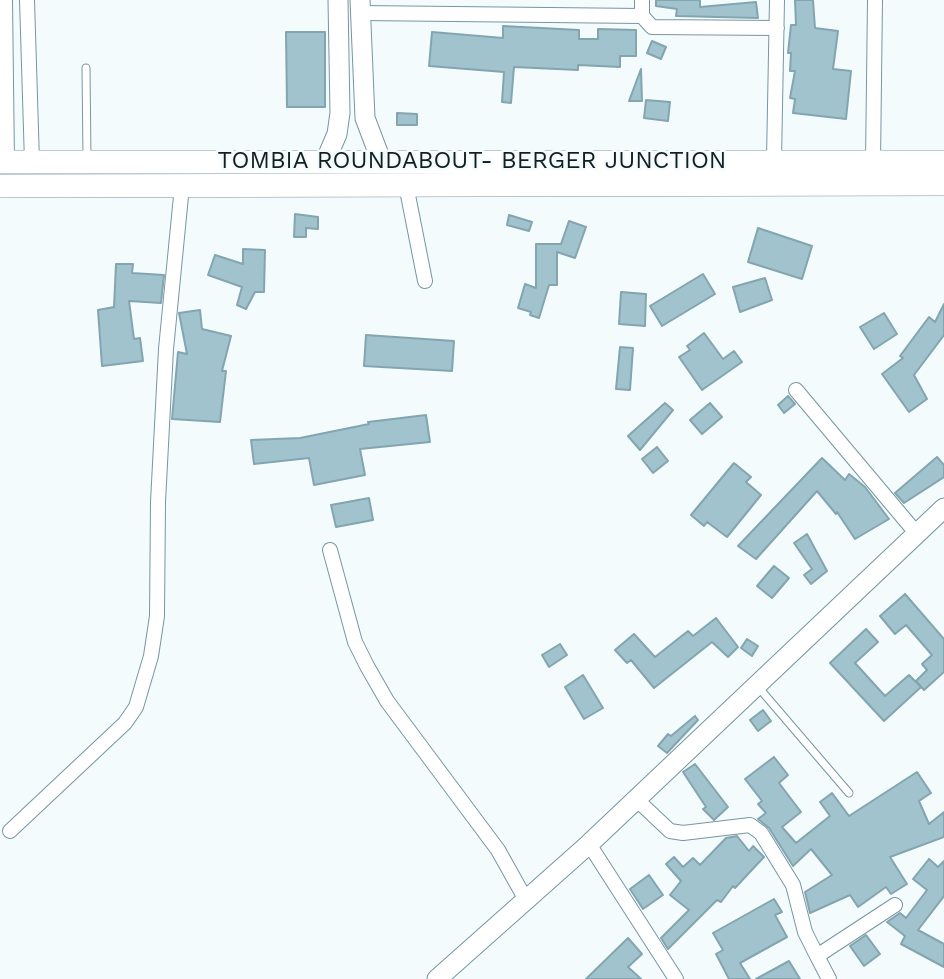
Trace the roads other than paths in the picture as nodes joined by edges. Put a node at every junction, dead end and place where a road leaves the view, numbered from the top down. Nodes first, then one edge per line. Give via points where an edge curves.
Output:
1 (5, 0) edge
2 (27, 0) edge
3 (338, 0) edge
4 (642, 0) edge
5 (777, 0) edge
6 (875, 0) edge
7 (360, 7) edge
8 (642, 16) junction
9 (776, 28) junction
10 (86, 68) dead end
11 (775, 160) junction
12 (4, 162) edge
13 (32, 162) junction
14 (87, 162) junction
15 (325, 162) junction
16 (873, 162) junction
17 (944, 162) edge
18 (382, 163) junction
19 (944, 184) edge
20 (406, 185) junction
21 (0, 186) edge
22 (182, 186) junction
23 (425, 281) dead end
24 (796, 390) dead end
25 (944, 509) edge
26 (917, 534) junction
27 (330, 550) dead end
28 (758, 686) junction
29 (849, 793) dead end
30 (636, 799) junction
31 (10, 831) dead end
32 (589, 844) junction
33 (526, 900) junction
34 (895, 905) dead end
35 (817, 956) junction
36 (437, 979) edge
37 (676, 979) edge
38 (829, 979) edge

1 - 12 street
2 - 13 street
3 - 15 street via 340,113
4 - 8 street
5 - 9 street
6 - 16 street
7 - 8 street
7 - 18 street via 365,118
8 - 9 street via 652,27
9 - 11 street
10 - 14 lane
11 - 16 main road, TOMBIA ROUNDABOUT- BERGER JUNCTION
11 - 18 main road, TOMBIA ROUNDABOUT- BERGER JUNCTION
12 - 13 main road, TOMBIA ROUNDABOUT- BERGER JUNCTION
13 - 14 main road, TOMBIA ROUNDABOUT- BERGER JUNCTION
14 - 15 main road, TOMBIA ROUNDABOUT- BERGER JUNCTION
15 - 18 main road, TOMBIA ROUNDABOUT- BERGER JUNCTION
16 - 17 main road, TOMBIA ROUNDABOUT- BERGER JUNCTION
19 - 20 main road, TOMBIA ROUNDABOUT- BERGER JUNCTION
20 - 22 main road, TOMBIA ROUNDABOUT- BERGER JUNCTION
20 - 23 street
21 - 22 main road, TOMBIA ROUNDABOUT- BERGER JUNCTION
22 - 31 street via 166,349 157,617 151,656 136,706 125,723
24 - 26 street
25 - 26 street
26 - 28 street
27 - 33 street via 355,642 367,666 387,701 498,850
28 - 29 lane
28 - 30 street
30 - 32 street
30 - 35 street via 670,831 750,825 761,833 793,885 805,932
32 - 33 street
32 - 37 street
33 - 36 street
34 - 35 street
35 - 38 street

